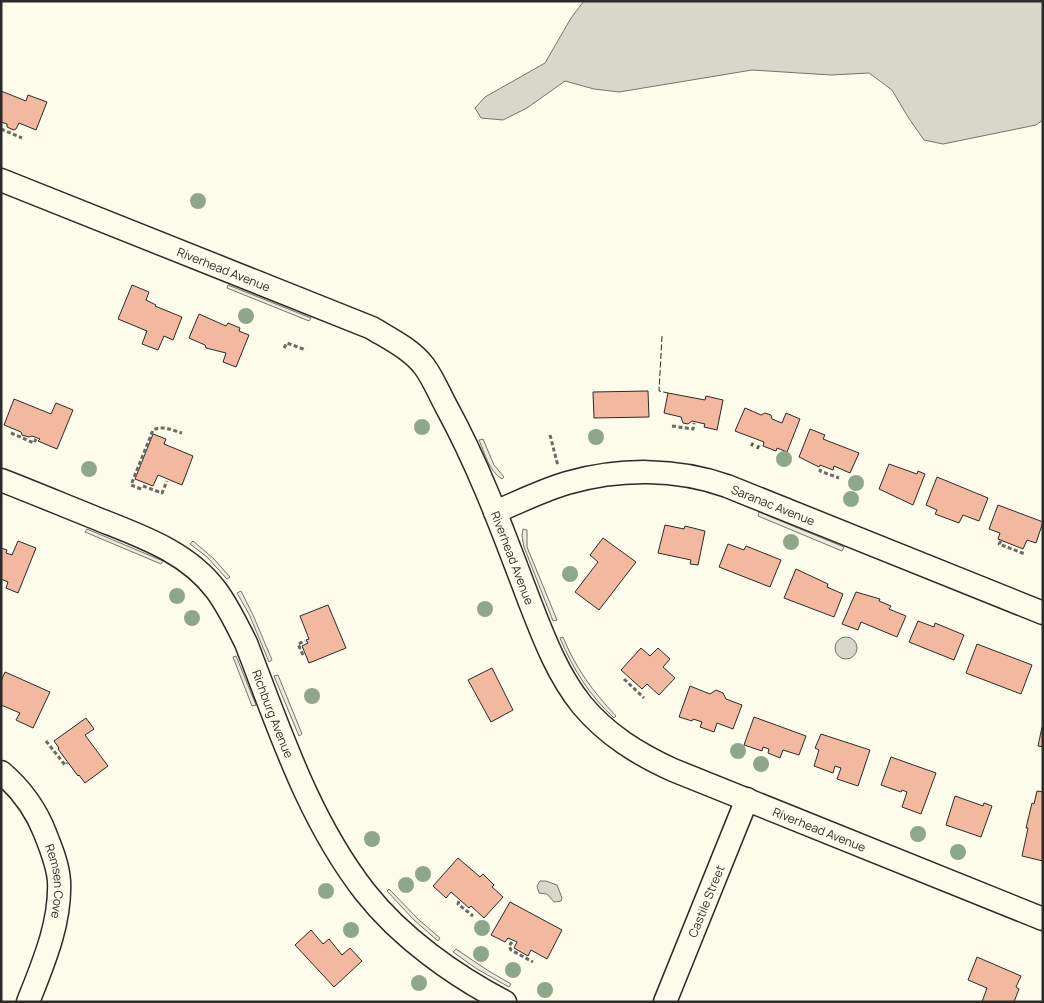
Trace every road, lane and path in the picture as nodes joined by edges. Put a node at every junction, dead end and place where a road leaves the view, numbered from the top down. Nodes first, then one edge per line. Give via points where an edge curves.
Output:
1 (2, 127) edge
2 (22, 138) dead end
3 (1, 180) edge
4 (284, 348) dead end
5 (306, 350) dead end
6 (694, 423) dead end
7 (672, 426) dead end
8 (11, 433) dead end
9 (182, 434) dead end
10 (550, 435) dead end
11 (36, 439) dead end
12 (558, 466) dead end
13 (821, 469) dead end
14 (839, 478) dead end
15 (1, 480) edge
16 (167, 481) dead end
17 (495, 512) junction
18 (1000, 541) dead end
19 (1025, 554) dead end
20 (1043, 613) edge
21 (305, 641) dead end
22 (303, 655) dead end
23 (624, 679) dead end
24 (644, 698) dead end
25 (46, 741) dead end
26 (67, 763) dead end
27 (1, 772) edge
28 (747, 800) junction
29 (459, 901) dead end
30 (473, 916) dead end
31 (1043, 919) edge
32 (512, 942) dead end
33 (533, 962) dead end
34 (28, 1002) edge
35 (505, 1002) edge
36 (665, 1002) edge

1 - 2 path
3 - 17 street, Riverhead Avenue via 366,326 401,345 424,366 463,436
4 - 5 path via 287,342
6 - 7 path via 693,429
8 - 11 path via 34,443
9 - 16 path via 168,428 154,430 131,485 162,493
10 - 12 path
13 - 14 path
15 - 35 street, Richburg Avenue via 150,540 178,556 204,577 216,590 238,628 312,807 366,893 386,916 447,967
17 - 20 street, Saranac Avenue via 566,484 604,475 653,472 699,478 742,492
17 - 28 street, Riverhead Avenue via 550,652 573,693 590,714 620,742 648,758
18 - 19 path via 999,544
21 - 22 path via 298,644
23 - 24 path
25 - 26 path via 65,765
27 - 34 street, Remsen Cove via 23,794 38,818 51,848 59,880 58,907 46,957
28 - 31 street, Riverhead Avenue
28 - 36 street, Castile Street
29 - 30 path via 458,904
32 - 33 path via 511,950

